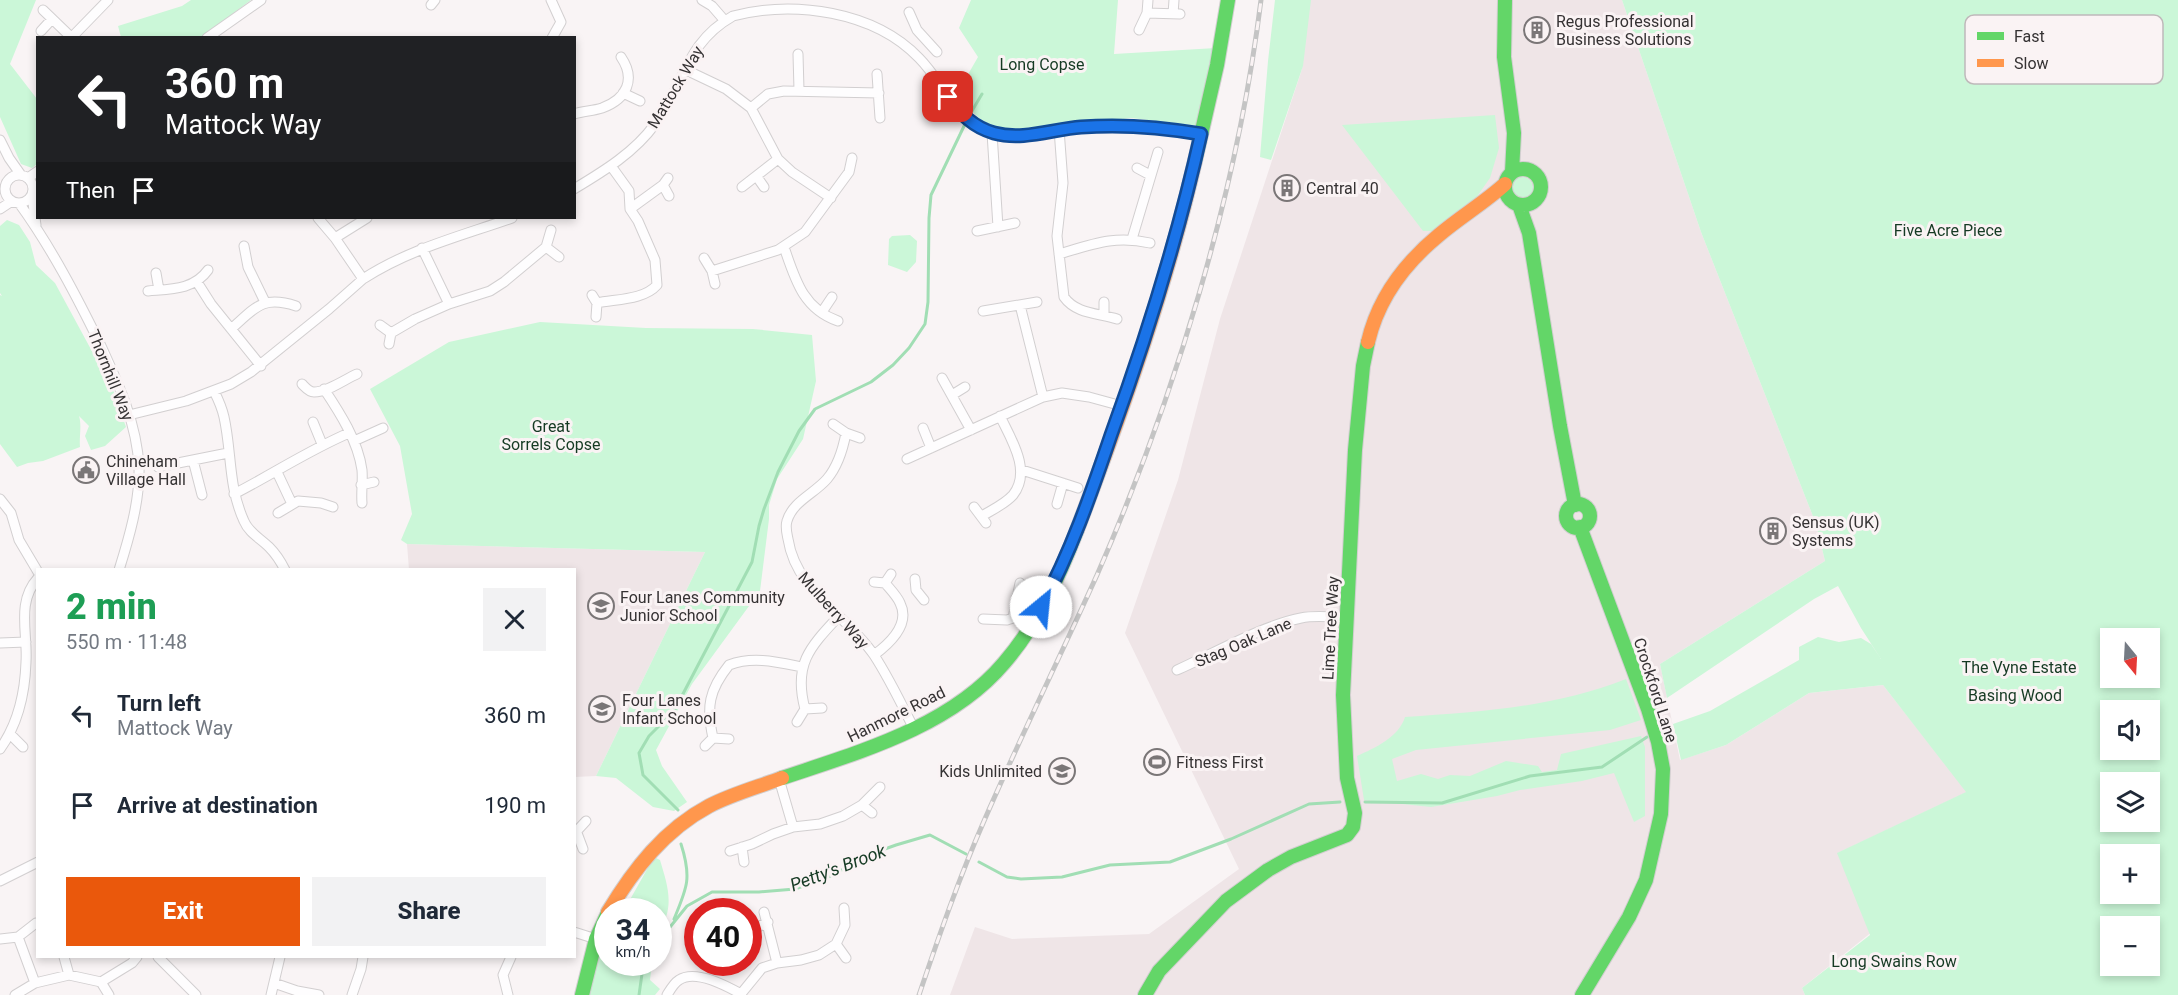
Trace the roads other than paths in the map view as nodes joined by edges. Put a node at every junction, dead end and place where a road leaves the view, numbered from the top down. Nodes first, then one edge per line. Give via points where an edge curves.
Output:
1 (108, 0) edge
2 (261, 0) edge
3 (551, 0) edge
4 (702, 0) edge
5 (1148, 0) edge
6 (1174, 0) edge
7 (1228, 0) edge
8 (1505, 0) edge
9 (802, 1) edge
10 (43, 10) dead end
11 (909, 12) dead end
12 (1147, 13) junction
13 (52, 19) junction
14 (725, 21) junction
15 (917, 30) junction
16 (1139, 30) dead end
17 (41, 31) dead end
18 (71, 36) edge
19 (73, 36) edge
20 (210, 36) edge
21 (553, 36) edge
22 (901, 41) junction
23 (937, 52) dead end
24 (798, 54) dead end
25 (621, 57) dead end
26 (684, 69) junction
27 (878, 74) dead end
28 (799, 90) junction
29 (623, 93) junction
30 (879, 93) junction
31 (640, 101) dead end
32 (751, 108) junction
33 (576, 110) edge
34 (880, 118) dead end
35 (1059, 129) junction
36 (992, 133) junction
37 (1514, 133) junction
38 (1201, 134) junction
39 (0, 140) edge
40 (1158, 152) dead end
41 (9, 158) junction
42 (852, 158) dead end
43 (778, 159) junction
44 (610, 166) junction
45 (1137, 168) dead end
46 (1529, 169) junction
47 (849, 172) junction
48 (1512, 172) junction
49 (1150, 175) junction
50 (757, 177) junction
51 (860, 178) dead end
52 (30, 184) edge
53 (1505, 184) junction
54 (742, 187) dead end
55 (764, 187) dead end
56 (576, 188) edge
57 (4, 192) edge
58 (669, 196) dead end
59 (831, 198) junction
60 (1535, 200) junction
61 (15, 202) junction
62 (1515, 202) junction
63 (1484, 203) junction
64 (0, 209) edge
65 (630, 209) junction
66 (319, 219) edge
67 (366, 219) edge
68 (509, 219) edge
69 (1015, 223) dead end
70 (998, 227) junction
71 (37, 228) junction
72 (551, 230) dead end
73 (977, 231) dead end
74 (1529, 233) junction
75 (335, 237) junction
76 (1132, 239) junction
77 (1150, 243) dead end
78 (244, 246) dead end
79 (546, 247) junction
80 (784, 247) junction
81 (422, 248) junction
82 (1059, 254) junction
83 (559, 257) dead end
84 (704, 258) dead end
85 (208, 270) dead end
86 (712, 271) junction
87 (156, 273) dead end
88 (363, 279) junction
89 (197, 282) junction
90 (715, 284) dead end
91 (159, 290) junction
92 (147, 291) dead end
93 (832, 297) dead end
94 (265, 302) junction
95 (1037, 302) dead end
96 (1104, 302) dead end
97 (449, 304) junction
98 (1020, 305) junction
99 (296, 306) dead end
100 (983, 311) dead end
101 (822, 312) junction
102 (1104, 315) junction
103 (596, 317) dead end
104 (1117, 319) dead end
105 (838, 321) dead end
106 (380, 325) dead end
107 (231, 329) junction
108 (391, 333) junction
109 (389, 344) dead end
110 (261, 366) junction
111 (357, 374) dead end
112 (942, 378) dead end
113 (302, 384) dead end
114 (965, 387) dead end
115 (324, 389) junction
116 (214, 391) junction
117 (952, 395) junction
118 (1043, 397) junction
119 (1122, 406) junction
120 (129, 415) junction
121 (1000, 417) junction
122 (313, 422) dead end
123 (833, 424) dead end
124 (383, 428) dead end
125 (923, 428) dead end
126 (971, 430) junction
127 (846, 433) junction
128 (352, 437) junction
129 (860, 438) dead end
130 (322, 444) junction
131 (931, 448) junction
132 (228, 453) junction
133 (907, 459) dead end
134 (193, 460) junction
135 (158, 467) dead end
136 (1022, 470) junction
137 (277, 472) junction
138 (374, 482) dead end
139 (1063, 483) junction
140 (361, 485) junction
141 (1078, 488) dead end
142 (234, 494) junction
143 (202, 495) dead end
144 (0, 498) edge
145 (362, 503) dead end
146 (292, 504) junction
147 (1057, 504) dead end
148 (333, 507) dead end
149 (974, 507) dead end
150 (282, 514) dead end
151 (120, 568) edge
152 (284, 568) edge
153 (36, 569) edge
154 (915, 579) dead end
155 (36, 580) edge
156 (874, 582) dead end
157 (1020, 583) dead end
158 (916, 590) junction
159 (1017, 597) junction
160 (924, 600) dead end
161 (900, 601) junction
162 (1041, 607) junction
163 (839, 616) junction
164 (1347, 618) junction
165 (983, 619) dead end
166 (26, 642) junction
167 (0, 643) edge
168 (874, 655) junction
169 (802, 667) junction
170 (1177, 670) dead end
171 (822, 708) dead end
172 (805, 709) junction
173 (797, 722) dead end
174 (913, 727) junction
175 (10, 734) junction
176 (713, 738) junction
177 (729, 739) dead end
178 (705, 746) dead end
179 (22, 747) dead end
180 (0, 749) edge
181 (779, 779) junction
182 (880, 787) dead end
183 (862, 805) junction
184 (872, 813) dead end
185 (586, 821) dead end
186 (793, 827) junction
187 (576, 834) edge
188 (742, 847) junction
189 (583, 849) dead end
190 (730, 850) dead end
191 (744, 862) dead end
192 (33, 863) edge
193 (0, 880) edge
194 (617, 898) edge
195 (844, 908) dead end
196 (764, 912) dead end
197 (768, 922) junction
198 (36, 923) edge
199 (762, 925) edge
200 (576, 933) edge
201 (18, 937) junction
202 (594, 938) edge
203 (0, 939) edge
204 (836, 944) junction
205 (594, 947) edge
206 (64, 958) edge
207 (136, 958) edge
208 (159, 958) edge
209 (280, 958) edge
210 (361, 958) edge
211 (511, 958) edge
212 (846, 958) dead end
213 (777, 963) junction
214 (69, 975) junction
215 (100, 982) junction
216 (35, 983) junction
217 (274, 983) junction
218 (740, 994) edge
219 (15, 995) edge
220 (109, 995) edge
221 (195, 995) edge
222 (271, 995) edge
223 (319, 995) edge
224 (351, 995) edge
225 (508, 995) edge
226 (582, 995) edge
227 (667, 995) edge
228 (1145, 995) edge
229 (1582, 995) edge

1 - 19 street
2 - 20 street
3 - 21 street via 561,22
4 - 14 street
5 - 12 street
6 - 12 street via 1176,14
7 - 38 street, Hanmore Road
8 - 37 street via 1504,57
9 - 14 street, Mattock Way via 751,8
9 - 22 street, Mattock Way via 839,8
10 - 13 street
11 - 15 street
12 - 16 street
13 - 17 street
13 - 18 street
14 - 26 street, Mattock Way via 702,41
15 - 22 street
15 - 23 street
22 - 36 street, Mattock Way via 920,59 962,116
24 - 28 street
25 - 29 street via 628,67 630,81
26 - 32 street via 726,89
26 - 44 street, Mattock Way via 654,125 637,145
27 - 30 street
28 - 30 street
28 - 32 street via 768,94
29 - 31 street
29 - 33 street via 602,108
30 - 34 street
32 - 43 street
35 - 36 street, Mattock Way via 1021,136
35 - 38 street, Mattock Way via 1135,125
35 - 82 street via 1063,183 1057,222
36 - 70 street
37 - 46 street
37 - 48 street
38 - 119 street, Hanmore Road via 1174,247
39 - 41 street, Thornhill Way
40 - 49 street
41 - 52 street, Thornhill Way
41 - 57 street
42 - 47 street
43 - 50 street
43 - 59 street
44 - 56 street, Mattock Way
44 - 65 street via 629,191
45 - 49 street
46 - 48 street
46 - 60 street via 1541,185
47 - 51 street
47 - 59 street
48 - 53 street
49 - 76 street
50 - 54 street
50 - 55 street
52 - 57 street via 12,177
52 - 61 street via 28,200
52 - 71 street, Thornhill Way
53 - 62 street
53 - 63 street, Lime Tree Way
57 - 61 street, Thornhill Way
58 - 65 street via 666,181
59 - 80 street via 805,232
60 - 62 street via 1529,204
60 - 74 street, Crockford Lane
61 - 64 street
61 - 71 street, Thornhill Way
62 - 63 street, Lime Tree Way
62 - 74 street, Crockford Lane
63 - 164 street, Lime Tree Way via 1413,259 1389,290 1373,326 1363,366
65 - 103 street via 655,260 657,285 642,295 594,299
66 - 75 street
67 - 75 street
68 - 81 street
69 - 70 street
70 - 73 street
71 - 120 street, Thornhill Way via 86,315
72 - 79 street
74 - 229 street, Crockford Lane via 1575,505 1567,511 1566,518 1573,527 1580,527 1656,735 1663,769 1654,855 1629,917
75 - 88 street
76 - 77 street
76 - 82 street via 1105,240
78 - 94 street via 248,267
79 - 83 street
79 - 97 street via 490,291
80 - 86 street
80 - 101 street via 798,288
81 - 88 street
81 - 97 street
82 - 102 street via 1064,297 1069,305
84 - 86 street
85 - 89 street
86 - 90 street
87 - 91 street
88 - 110 street
89 - 91 street
89 - 107 street
91 - 92 street
93 - 101 street
94 - 99 street
94 - 107 street
95 - 98 street
96 - 102 street
97 - 108 street
98 - 100 street
98 - 118 street
101 - 105 street
102 - 104 street
106 - 108 street
107 - 110 street
108 - 109 street
110 - 116 street
111 - 115 street
112 - 117 street
113 - 115 street via 314,392
114 - 117 street
115 - 128 street
116 - 120 street
116 - 132 street via 224,413
117 - 126 street
118 - 119 street via 1062,393
118 - 121 street
119 - 162 street, Hanmore Road via 1074,540
120 - 151 street, Thornhill Way via 139,480
121 - 126 street
121 - 136 street
122 - 130 street
123 - 127 street
124 - 128 street
125 - 131 street
126 - 131 street
127 - 129 street
127 - 163 street, Mulberry Way via 835,468 826,481 799,502 786,525 794,564
128 - 130 street
128 - 140 street via 362,472
130 - 137 street
131 - 133 street
132 - 134 street
132 - 142 street
134 - 135 street
134 - 143 street
136 - 139 street
136 - 149 street via 1013,494 984,520
137 - 142 street
137 - 146 street
138 - 140 street
139 - 141 street
139 - 147 street
140 - 145 street
142 - 152 street via 248,528 270,548
144 - 153 street
146 - 148 street via 306,500
146 - 150 street
154 - 158 street
155 - 166 street via 24,602
156 - 161 street via 888,579
157 - 159 street
158 - 160 street
158 - 161 street
159 - 162 street
159 - 165 street via 1013,618
161 - 168 street via 902,618 897,633
162 - 174 street, Hanmore Road via 1014,650 981,686 954,706
163 - 168 street, Mulberry Way
163 - 169 street via 812,645
164 - 170 street, Stag Oak Lane via 1300,618
164 - 228 street, Lime Tree Way via 1343,729 1355,813 1353,827 1347,836 1268,870 1226,901 1173,954
166 - 167 street
166 - 175 street via 27,663 20,704
168 - 174 street, Mulberry Way
169 - 172 street
169 - 176 street via 765,660 729,665 713,689 709,707
171 - 172 street
172 - 173 street
174 - 181 street, Hanmore Road via 840,759
175 - 179 street
175 - 180 street
176 - 177 street
176 - 178 street
181 - 186 street
181 - 194 street, Hanmore Road via 712,804 671,830 631,875
182 - 183 street
183 - 184 street
183 - 186 street via 820,824
185 - 187 street
186 - 188 street
187 - 189 street
188 - 190 street
188 - 191 street
192 - 193 street
195 - 204 street via 845,926
196 - 197 street
197 - 199 street
197 - 213 street
198 - 201 street
200 - 202 street
201 - 203 street
201 - 216 street
204 - 212 street
204 - 213 street via 819,955
205 - 226 street, Hanmore Road
206 - 214 street
207 - 215 street
208 - 221 street
209 - 217 street
210 - 224 street via 362,969
211 - 225 street via 503,975
213 - 218 street via 762,968
214 - 215 street
214 - 216 street
215 - 220 street
216 - 219 street
217 - 222 street
217 - 223 street
218 - 227 street via 721,982 685,978 678,980

